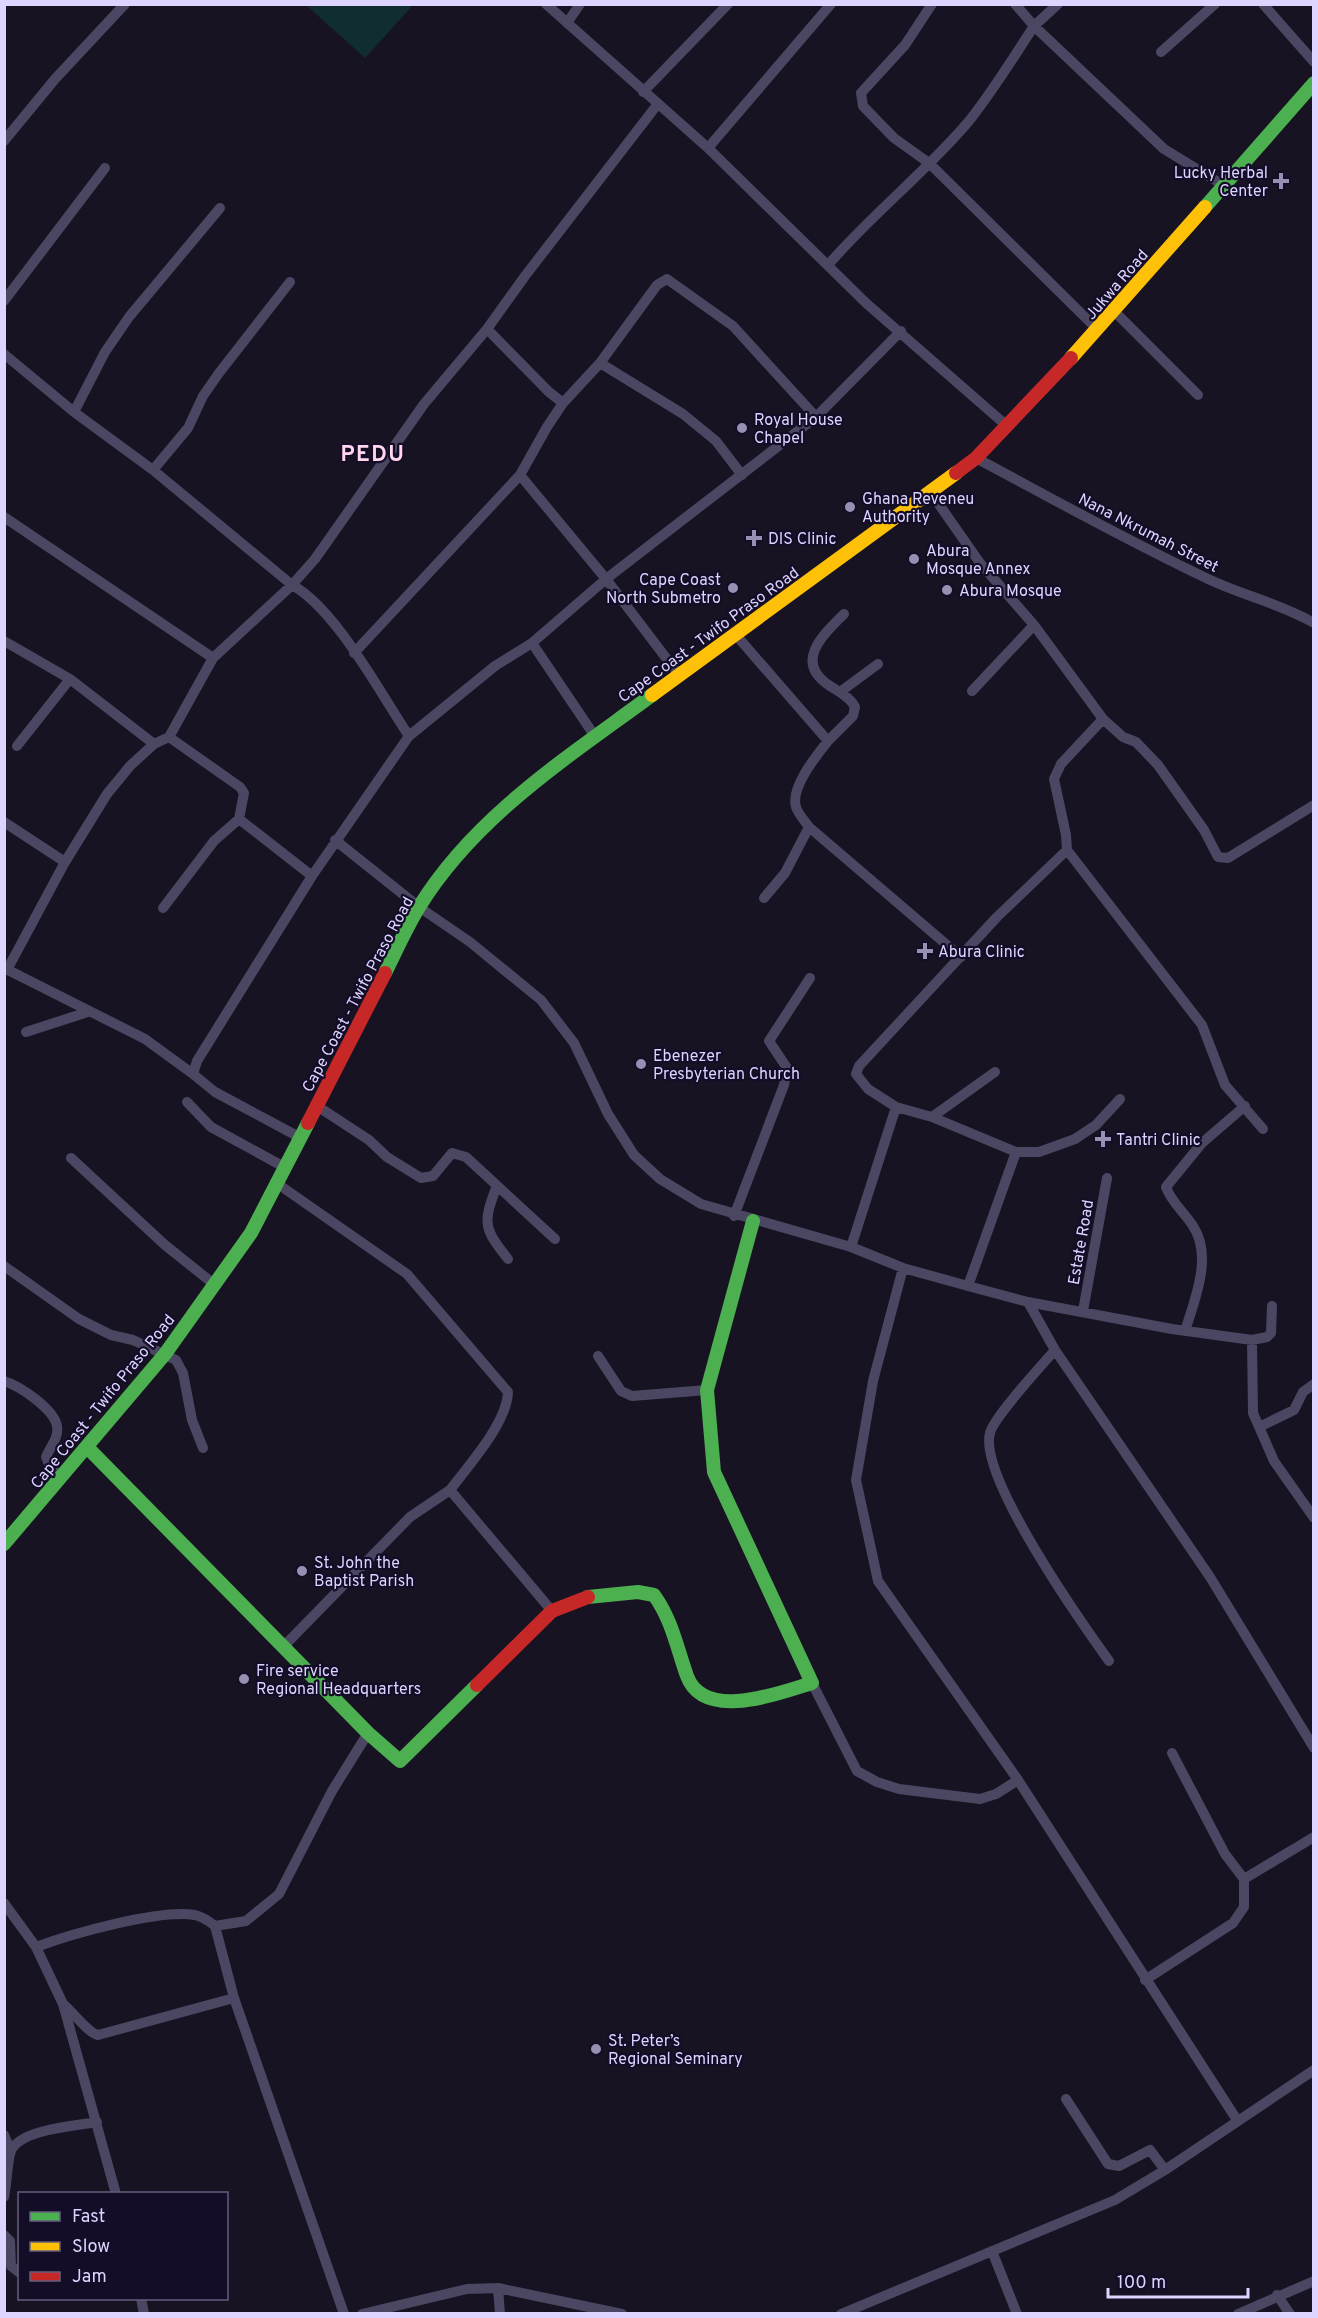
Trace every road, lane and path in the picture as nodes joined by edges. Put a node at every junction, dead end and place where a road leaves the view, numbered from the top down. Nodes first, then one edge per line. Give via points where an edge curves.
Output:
1 (125, 4) edge
2 (546, 4) edge
3 (580, 4) edge
4 (728, 4) edge
5 (831, 4) edge
6 (932, 4) edge
7 (1015, 4) edge
8 (1058, 4) edge
9 (1215, 4) edge
10 (1263, 4) edge
11 (567, 23) junction
12 (1034, 26) junction
13 (1161, 52) dead end
14 (1314, 62) edge
15 (1314, 82) edge
16 (644, 92) junction
17 (657, 105) junction
18 (4, 141) edge
19 (708, 148) junction
20 (929, 163) junction
21 (105, 168) dead end
22 (1223, 185) junction
23 (220, 208) dead end
24 (828, 265) junction
25 (290, 282) dead end
26 (4, 302) edge
27 (1114, 311) junction
28 (487, 329) junction
29 (1098, 330) junction
30 (901, 331) junction
31 (9, 358) edge
32 (600, 363) junction
33 (4, 371) edge
34 (1198, 395) dead end
35 (563, 403) junction
36 (74, 412) junction
37 (816, 417) junction
38 (1007, 426) junction
39 (976, 458) junction
40 (153, 470) junction
41 (520, 475) junction
42 (742, 475) junction
43 (931, 493) junction
44 (4, 517) edge
45 (606, 579) junction
46 (292, 585) junction
47 (844, 614) dead end
48 (1314, 623) edge
49 (1034, 625) junction
50 (736, 635) junction
51 (4, 640) edge
52 (532, 643) junction
53 (354, 653) junction
54 (213, 658) junction
55 (879, 664) dead end
56 (679, 675) junction
57 (70, 679) junction
58 (972, 691) dead end
59 (840, 692) junction
60 (1103, 719) junction
61 (594, 735) junction
62 (409, 736) junction
63 (169, 737) junction
64 (828, 741) junction
65 (154, 744) junction
66 (17, 746) dead end
67 (1314, 805) edge
68 (239, 819) junction
69 (4, 822) edge
70 (809, 827) junction
71 (335, 840) junction
72 (1067, 850) junction
73 (65, 862) junction
74 (312, 876) junction
75 (764, 898) dead end
76 (419, 907) junction
77 (163, 908) dead end
78 (961, 957) junction
79 (6, 969) edge
80 (810, 978) dead end
81 (88, 1012) junction
82 (26, 1032) dead end
83 (995, 1072) dead end
84 (193, 1074) junction
85 (1120, 1099) dead end
86 (187, 1102) dead end
87 (317, 1106) junction
88 (1245, 1106) junction
89 (896, 1107) junction
90 (932, 1117) junction
91 (1263, 1129) dead end
92 (301, 1138) junction
93 (1016, 1152) junction
94 (71, 1158) dead end
95 (284, 1167) junction
96 (1107, 1178) dead end
97 (275, 1182) junction
98 (498, 1186) junction
99 (734, 1216) junction
100 (753, 1221) junction
101 (555, 1239) dead end
102 (851, 1247) junction
103 (508, 1259) dead end
104 (4, 1266) edge
105 (903, 1268) junction
106 (215, 1285) junction
107 (968, 1286) junction
108 (1028, 1302) junction
109 (1272, 1306) dead end
110 (1083, 1311) junction
111 (1185, 1331) junction
112 (1252, 1340) junction
113 (1055, 1350) junction
114 (165, 1354) junction
115 (598, 1356) dead end
116 (4, 1381) edge
117 (1314, 1384) edge
118 (707, 1390) junction
119 (1259, 1426) junction
120 (87, 1447) junction
121 (203, 1448) dead end
122 (62, 1477) junction
123 (450, 1490) junction
124 (1314, 1518) edge
125 (4, 1544) edge
126 (552, 1611) junction
127 (285, 1645) junction
128 (1109, 1661) dead end
129 (812, 1683) junction
130 (368, 1733) junction
131 (1314, 1748) edge
132 (1172, 1753) dead end
133 (1018, 1780) junction
134 (1314, 1837) edge
135 (1244, 1879) junction
136 (4, 1903) edge
137 (215, 1926) junction
138 (36, 1947) junction
139 (1145, 1980) junction
140 (234, 1998) junction
141 (63, 2004) junction
142 (1314, 2070) edge
143 (1066, 2099) dead end
144 (1237, 2120) junction
145 (97, 2122) junction
146 (4, 2135) edge
147 (11, 2151) junction
148 (1165, 2170) junction
149 (116, 2192) edge
150 (4, 2197) edge
151 (4, 2235) edge
152 (992, 2251) junction
153 (18, 2271) edge
154 (1314, 2281) edge
155 (498, 2289) junction
156 (1277, 2295) junction
157 (344, 2313) edge
158 (362, 2313) edge
159 (500, 2313) edge
160 (622, 2313) edge
161 (841, 2313) edge
162 (1017, 2313) edge
163 (1238, 2313) edge
164 (1290, 2313) edge

1 - 18 street
2 - 11 street
3 - 11 street
4 - 16 street
5 - 19 street
6 - 20 street via 905,45 861,93 863,106 894,138
7 - 12 street
8 - 12 street
9 - 13 street
10 - 14 street
11 - 16 street
12 - 20 street via 969,120
12 - 22 street via 1164,149
15 - 22 main road, Jukwa Road
16 - 17 street
17 - 19 street
17 - 28 street
19 - 24 street
20 - 24 street
20 - 29 street
21 - 26 street
22 - 27 main road, Jukwa Road
23 - 36 street via 129,317 105,352
24 - 30 street
25 - 40 street via 219,373 188,428
27 - 29 main road, Jukwa Road
27 - 34 street
28 - 35 street
28 - 46 street via 424,404 315,559
29 - 38 main road, Jukwa Road
30 - 37 street
30 - 38 street
31 - 33 street
31 - 36 street
32 - 35 street
32 - 37 street via 657,285 667,279 733,326
32 - 42 street via 683,414 716,441
35 - 41 street
36 - 40 street
37 - 42 street
38 - 39 main road, Jukwa Road
39 - 43 main road, Jukwa Road
39 - 48 street, Nana Nkrumah Street via 1142,548 1214,582 1285,607
40 - 46 street
41 - 45 street
41 - 53 street
42 - 45 street
43 - 49 street via 980,563
43 - 50 main road, Cape Coast - Twifo Praso Road
44 - 54 street
45 - 52 street
45 - 56 street
46 - 53 street via 322,609
46 - 54 street
47 - 59 street via 819,639 812,658 816,674
49 - 58 street
49 - 60 street
50 - 56 main road, Cape Coast - Twifo Praso Road
50 - 64 street
51 - 57 street
52 - 61 street
52 - 62 street via 495,666
53 - 62 street
54 - 63 street
55 - 59 street
56 - 61 main road, Cape Coast - Twifo Praso Road
57 - 65 street
57 - 66 street
59 - 64 street via 854,704 854,711
60 - 67 street via 1123,738 1136,742 1158,765 1222,860
60 - 72 street via 1061,764 1054,779
61 - 76 main road, Cape Coast - Twifo Praso Road via 479,831
62 - 71 street
63 - 65 street
63 - 68 street via 240,787 244,793
64 - 70 street via 797,789 797,810
65 - 73 street via 107,794
68 - 74 street
68 - 77 street via 214,841
69 - 73 street
70 - 75 street via 784,873
70 - 78 street
71 - 74 street
71 - 76 street
72 - 78 street
72 - 88 street via 1202,1025 1225,1085
73 - 79 street
74 - 84 street via 197,1061
76 - 87 main road, Cape Coast - Twifo Praso Road
76 - 99 street via 470,942 547,1008 574,1043 608,1114 634,1155 660,1179 700,1204
78 - 89 street via 859,1066 858,1080
79 - 81 street
80 - 99 street via 769,1041 788,1068
81 - 82 street
81 - 84 street via 145,1039
83 - 90 street
84 - 92 street via 215,1092
85 - 93 street via 1096,1125 1075,1139 1039,1152
86 - 95 street via 211,1127
87 - 92 main road, Cape Coast - Twifo Praso Road
87 - 98 street via 412,1174 428,1178 447,1156 457,1154 466,1157
88 - 91 street
88 - 111 street via 1202,1143 1166,1187 1200,1241 1202,1266
89 - 90 street
89 - 102 street
90 - 93 street
92 - 95 main road, Cape Coast - Twifo Praso Road
93 - 107 street
94 - 106 street via 165,1245
95 - 97 main road, Cape Coast - Twifo Praso Road
96 - 110 street, Estate Road
97 - 106 main road, Cape Coast - Twifo Praso Road via 251,1233
97 - 123 street via 407,1274 508,1392 508,1406
98 - 101 street
98 - 103 street via 487,1216 488,1228
99 - 100 street
100 - 102 street
100 - 118 main road
102 - 105 street
104 - 114 street via 79,1319
105 - 107 street
105 - 133 street via 873,1381 856,1480 875,1569 878,1581
106 - 114 main road, Cape Coast - Twifo Praso Road
107 - 108 street
108 - 110 street
108 - 113 street
109 - 112 street via 1269,1335
110 - 111 street
111 - 112 street
112 - 119 street via 1251,1403
113 - 128 street via 993,1425 988,1449 998,1479 1054,1581
113 - 131 street via 1210,1577
114 - 120 main road, Cape Coast - Twifo Praso Road
114 - 121 street via 176,1360 183,1373 192,1420
115 - 118 street via 621,1390 632,1396
116 - 122 street via 18,1385 53,1415 58,1427 56,1439 46,1457 50,1467
117 - 119 street via 1303,1392 1294,1410
118 - 129 main road via 714,1472
119 - 124 street via 1274,1461
120 - 122 main road, Cape Coast - Twifo Praso Road
120 - 127 main road
122 - 125 main road, Cape Coast - Twifo Praso Road
123 - 126 street
123 - 127 street via 410,1517
126 - 129 main road via 606,1593 654,1595 667,1612 691,1684 712,1700 750,1700
126 - 130 main road via 400,1761
127 - 130 main road
129 - 133 street via 857,1770 877,1782 970,1799 988,1797
130 - 137 street via 332,1791 279,1894 246,1921
132 - 135 street via 1225,1854
133 - 139 street
134 - 135 street
135 - 139 street via 1244,1907 1233,1923
136 - 138 street
137 - 138 street via 194,1915 144,1919 64,1936
137 - 140 street
138 - 141 street
139 - 144 street
140 - 141 street via 98,2035 90,2032
140 - 157 street
141 - 145 street
142 - 144 street
143 - 148 street via 1108,2164 1119,2166 1150,2150
144 - 148 street
145 - 147 street via 34,2133
145 - 149 street
146 - 147 street
147 - 150 street
148 - 152 street via 1094,2210
151 - 153 street via 10,2241 11,2266
152 - 161 street
152 - 162 street
154 - 156 street
155 - 158 street via 467,2289
155 - 159 street
155 - 160 street
156 - 163 street
156 - 164 street

